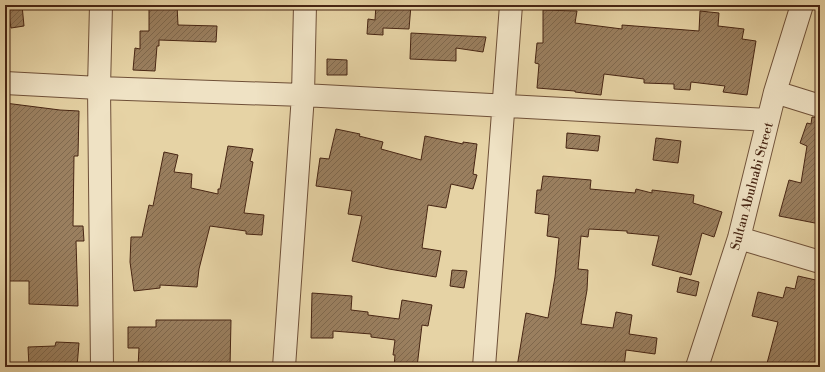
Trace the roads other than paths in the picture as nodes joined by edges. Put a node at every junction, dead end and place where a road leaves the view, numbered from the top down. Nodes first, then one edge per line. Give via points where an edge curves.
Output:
1 (100, 5) edge
2 (305, 5) edge
3 (511, 5) edge
4 (802, 5) edge
5 (5, 83) edge
6 (99, 88) junction
7 (775, 92) junction
8 (303, 95) junction
9 (504, 105) junction
10 (820, 106) edge
11 (768, 120) junction
12 (739, 238) junction
13 (820, 262) edge
14 (102, 367) edge
15 (284, 367) edge
16 (484, 367) edge
17 (697, 367) edge

1 - 6 street
2 - 8 street
3 - 9 street
4 - 7 street, Sultan Abulnabi Street
5 - 6 street
6 - 8 street
6 - 14 street
7 - 10 street
7 - 11 street, Sultan Abulnabi Street
8 - 9 street
8 - 15 street
9 - 11 street
9 - 16 street
11 - 12 street, Sultan Abulnabi Street
12 - 13 street
12 - 17 street, Sultan Abulnabi Street

